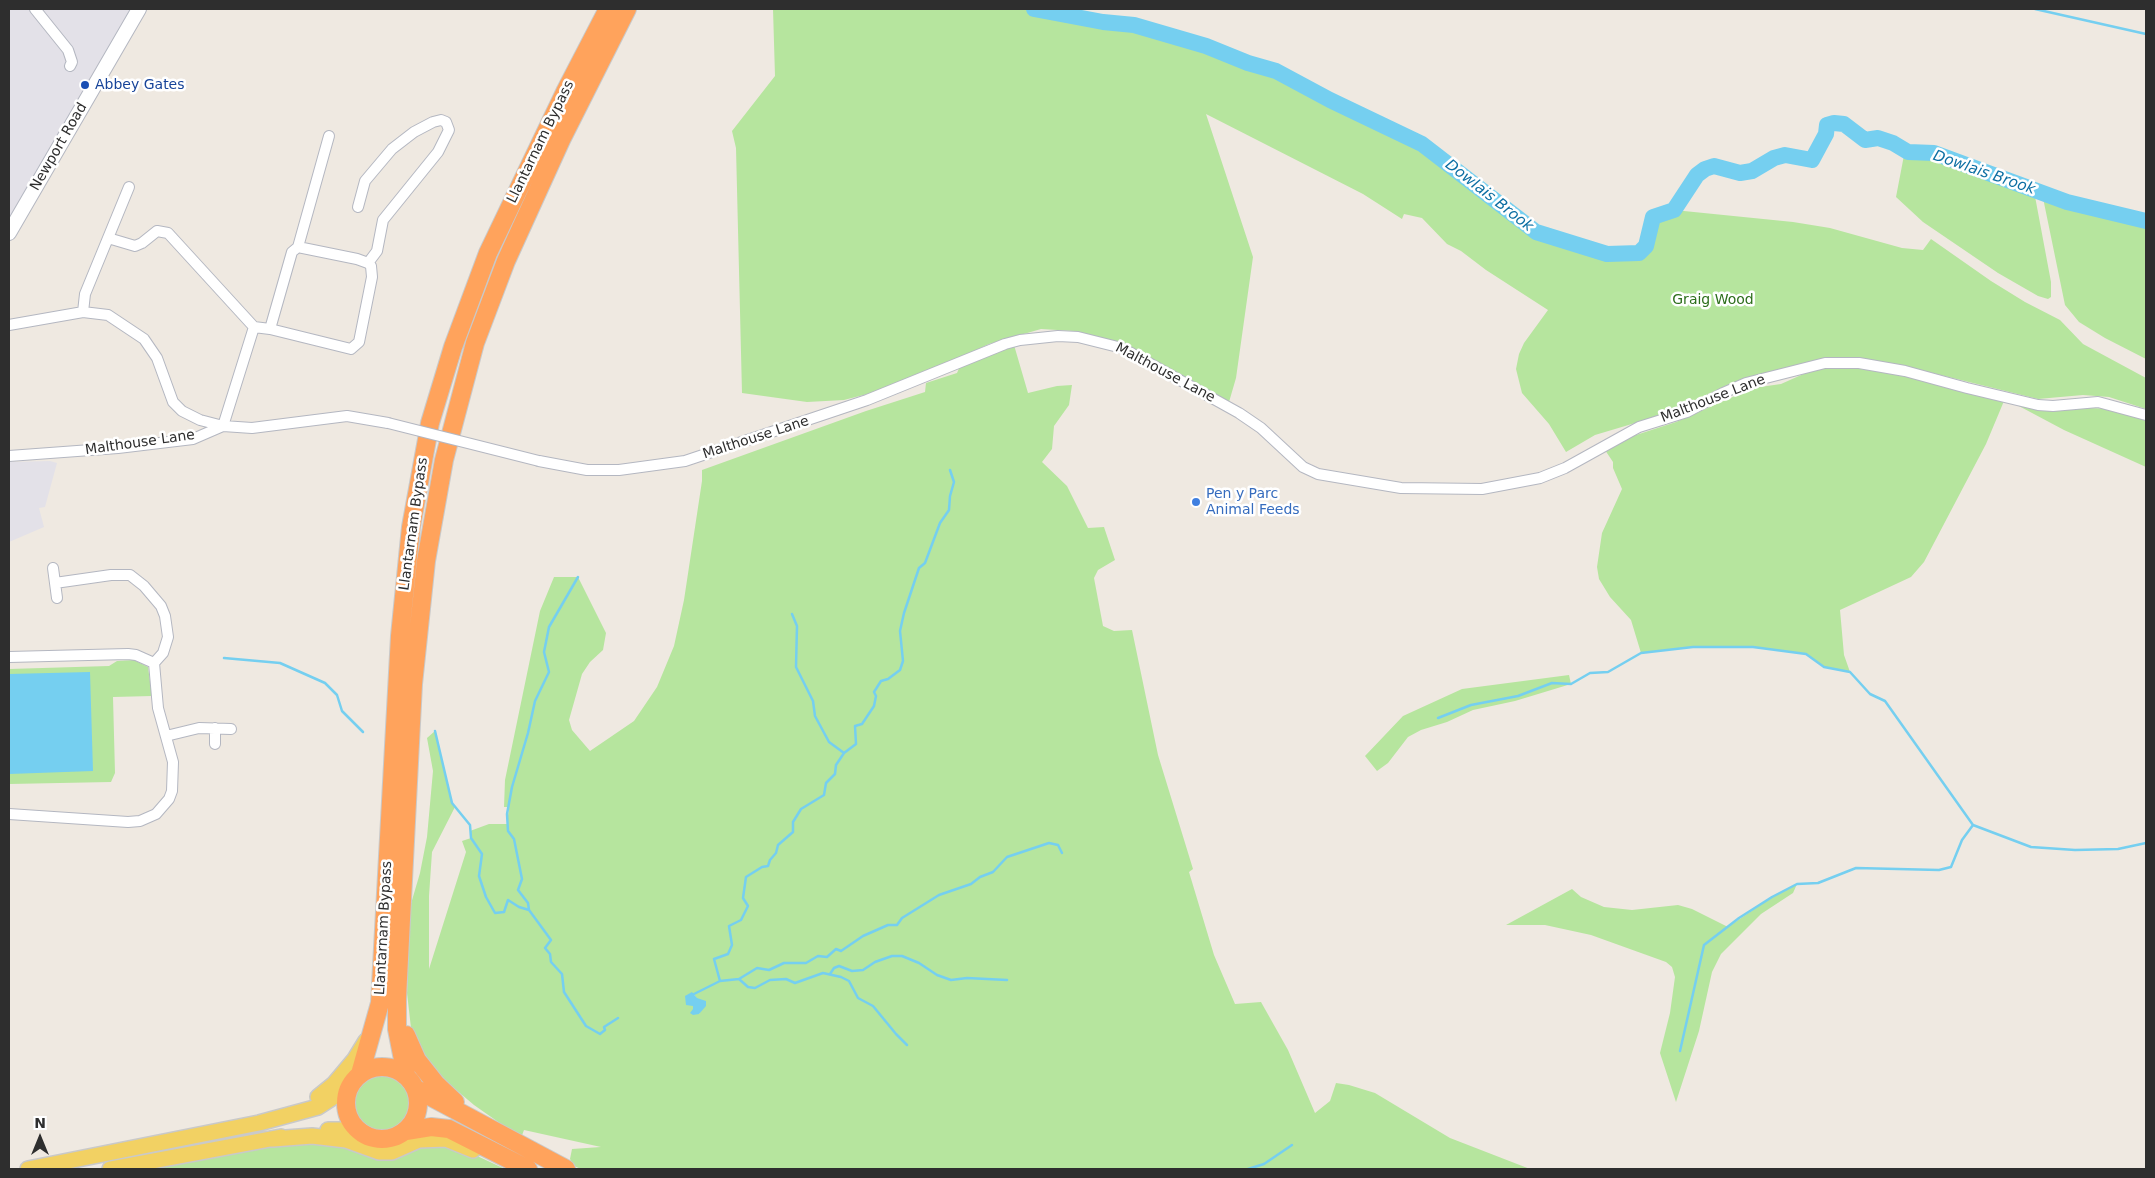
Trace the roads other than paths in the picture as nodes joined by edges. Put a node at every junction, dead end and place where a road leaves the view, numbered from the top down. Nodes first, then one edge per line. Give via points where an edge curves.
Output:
1 (34, 9) edge
2 (139, 9) edge
3 (608, 9) edge
4 (627, 9) edge
5 (70, 66) dead end
6 (329, 136) dead end
7 (129, 187) dead end
8 (358, 206) dead end
9 (9, 233) edge
10 (108, 238) junction
11 (298, 247) junction
12 (368, 263) junction
13 (83, 312) junction
14 (9, 325) edge
15 (254, 328) junction
16 (270, 329) junction
17 (2146, 415) edge
18 (223, 426) junction
19 (9, 456) edge
20 (53, 568) dead end
21 (55, 583) junction
22 (57, 598) dead end
23 (9, 657) edge
24 (154, 663) junction
25 (215, 728) junction
26 (231, 729) dead end
27 (166, 736) junction
28 (215, 744) dead end
29 (9, 814) edge
30 (397, 998) junction
31 (372, 1033) junction
32 (355, 1080) junction
33 (411, 1082) junction
34 (290, 1116) junction
35 (478, 1122) junction
36 (357, 1130) junction
37 (406, 1130) junction
38 (273, 1139) junction
39 (524, 1167) edge
40 (28, 1169) edge
41 (110, 1169) edge
42 (566, 1169) edge

1 - 5 street via 68,50
2 - 9 street, Newport Road
3 - 31 highway, Llantarnam Bypass via 488,253 453,347 430,423 411,527 400,636 380,1003
4 - 30 highway, Llantarnam Bypass via 549,165 506,260 475,343 444,460 419,614
6 - 11 street
7 - 10 street
8 - 12 street via 365,181 392,149 433,122 446,122 449,130 438,152 383,220 377,252
10 - 13 street via 85,294
10 - 15 street via 134,246 157,231 168,233
11 - 12 street
11 - 16 street via 292,252
12 - 16 street via 372,277 355,346 348,350
13 - 14 street
13 - 18 street via 108,315 144,339 158,358 172,402 191,417
15 - 16 street
15 - 18 street
17 - 18 street, Malthouse Lane, bridge via 2098,402 2038,405 1905,371 1859,363 1825,363 1746,383 1687,412 1639,427 1565,468 1540,478 1482,488 1401,488 1318,474 1303,467 1261,428 1239,413 1122,348 1078,337 1058,336 1006,344 867,400 685,461 619,470 587,470 539,461 347,416 252,428
18 - 19 street, Malthouse Lane via 192,439
20 - 21 street
21 - 22 street
21 - 24 street via 123,574 137,579 161,606 168,626 166,646
23 - 24 street via 128,654
24 - 27 street via 158,708
25 - 26 street
25 - 27 street via 199,728
25 - 28 street
27 - 29 street via 173,762 172,791 156,814 148,818 128,822
30 - 33 highway, Llantarnam Bypass via 397,1029
30 - 35 highway via 417,1060 436,1084
31 - 32 highway, Llantarnam Bypass
31 - 34 main road via 334,1084
32 - 33 highway via 371,1068 383,1066 395,1069
32 - 34 main road via 318,1107
32 - 36 highway via 346,1098 346,1110
33 - 35 highway
33 - 37 highway via 419,1100 418,1111
34 - 40 main road
35 - 42 highway
36 - 37 highway via 376,1139 387,1139
36 - 38 main road via 309,1130
37 - 39 highway via 449,1129
38 - 39 main road via 312,1136 346,1140 379,1152 392,1152 419,1140 446,1139 495,1160
38 - 41 main road

